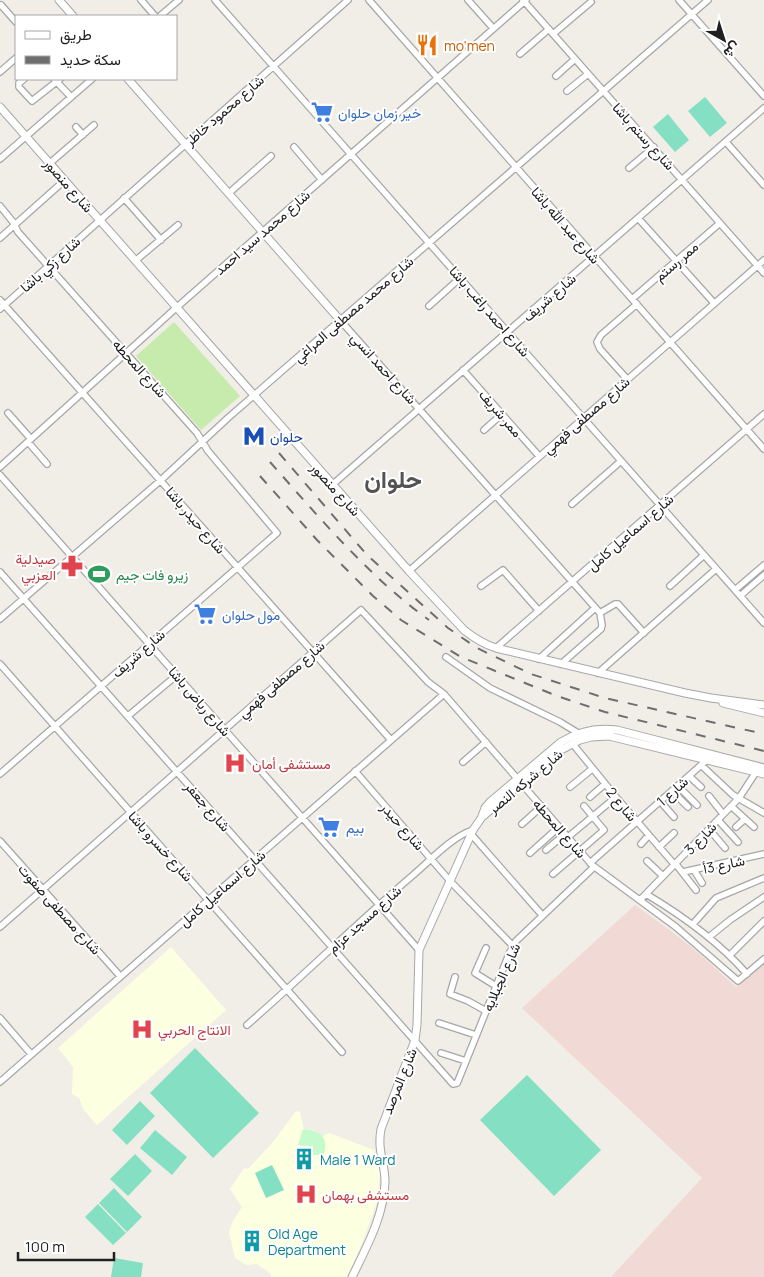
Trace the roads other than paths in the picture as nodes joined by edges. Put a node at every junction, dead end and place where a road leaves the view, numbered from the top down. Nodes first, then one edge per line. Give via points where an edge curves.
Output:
1 (7, 0) edge
2 (59, 0) edge
3 (141, 0) edge
4 (179, 0) edge
5 (215, 0) edge
6 (348, 0) edge
7 (369, 0) edge
8 (468, 0) edge
9 (524, 0) edge
10 (679, 0) edge
11 (708, 0) edge
12 (592, 2) dead end
13 (1, 5) edge
14 (692, 14) junction
15 (68, 15) edge
16 (154, 15) edge
17 (161, 15) edge
18 (15, 21) edge
19 (493, 28) junction
20 (551, 32) junction
21 (520, 54) dead end
22 (15, 59) edge
23 (575, 59) junction
24 (274, 66) junction
25 (0, 72) edge
26 (588, 74) junction
27 (556, 76) dead end
28 (437, 78) junction
29 (23, 80) edge
30 (57, 80) edge
31 (91, 80) edge
32 (129, 80) edge
33 (567, 91) dead end
34 (603, 91) junction
35 (764, 96) edge
36 (71, 98) junction
37 (0, 107) edge
38 (764, 108) edge
39 (94, 125) dead end
40 (76, 127) dead end
41 (83, 135) junction
42 (26, 136) junction
43 (726, 142) junction
44 (185, 144) junction
45 (294, 147) dead end
46 (654, 147) junction
47 (351, 154) junction
48 (271, 156) dead end
49 (0, 159) edge
50 (50, 163) junction
51 (516, 167) junction
52 (629, 168) dead end
53 (65, 180) junction
54 (322, 180) junction
55 (682, 180) junction
56 (764, 185) edge
57 (229, 193) junction
58 (124, 198) junction
59 (0, 206) edge
60 (638, 218) junction
61 (99, 219) junction
62 (720, 223) junction
63 (14, 225) junction
64 (178, 225) dead end
65 (263, 232) junction
66 (0, 238) edge
67 (160, 240) junction
68 (429, 243) junction
69 (595, 257) junction
70 (764, 260) edge
71 (135, 261) junction
72 (676, 261) junction
73 (757, 265) junction
74 (48, 266) junction
75 (764, 273) edge
76 (460, 278) junction
77 (632, 299) junction
78 (714, 303) junction
79 (1, 304) edge
80 (637, 304) junction
81 (429, 306) dead end
82 (176, 308) junction
83 (340, 320) junction
84 (508, 332) junction
85 (670, 342) junction
86 (126, 353) junction
87 (463, 370) junction
88 (627, 379) junction
89 (82, 392) junction
90 (254, 396) junction
91 (419, 408) junction
92 (8, 413) dead end
93 (502, 414) junction
94 (764, 414) edge
95 (583, 418) junction
96 (484, 430) dead end
97 (747, 430) junction
98 (30, 441) junction
99 (202, 441) junction
100 (764, 449) edge
101 (539, 456) junction
102 (621, 461) junction
103 (48, 464) dead end
104 (0, 467) edge
105 (0, 475) edge
106 (161, 480) junction
107 (332, 485) junction
108 (495, 495) junction
109 (572, 504) dead end
110 (660, 505) junction
111 (277, 532) joint
112 (704, 555) junction
113 (72, 556) junction
114 (764, 565) edge
115 (238, 567) junction
116 (716, 569) junction
117 (409, 571) junction
118 (0, 572) edge
119 (764, 575) edge
120 (572, 582) junction
121 (481, 586) dead end
122 (670, 586) dead end
123 (735, 590) junction
124 (740, 596) junction
125 (23, 598) junction
126 (595, 608) junction
127 (361, 610) joint
128 (539, 611) junction
129 (600, 614) junction
130 (0, 618) edge
131 (764, 623) edge
132 (644, 632) junction
133 (149, 643) junction
134 (496, 648) junction
135 (312, 652) junction
136 (446, 656) dead end
137 (539, 659) junction
138 (0, 664) edge
139 (561, 664) junction
140 (598, 673) junction
141 (177, 675) junction
142 (100, 685) junction
143 (444, 694) junction
144 (711, 698) junction
145 (764, 704) edge
146 (764, 713) edge
147 (128, 716) junction
148 (55, 726) junction
149 (224, 729) junction
150 (578, 733) junction
151 (392, 740) junction
152 (486, 742) junction
153 (572, 743) junction
154 (708, 760) junction
155 (463, 762) dead end
156 (701, 765) junction
157 (764, 768) edge
158 (592, 769) junction
159 (177, 771) junction
160 (355, 771) junction
161 (756, 772) junction
162 (0, 774) edge
163 (764, 774) edge
164 (689, 776) junction
165 (519, 781) junction
166 (605, 784) junction
167 (678, 786) junction
168 (570, 787) dead end
169 (701, 787) dead end
170 (672, 790) junction
171 (710, 796) dead end
172 (590, 797) dead end
173 (616, 797) junction
174 (739, 798) junction
175 (660, 801) junction
176 (697, 805) dead end
177 (542, 806) junction
178 (584, 806) dead end
179 (731, 806) junction
180 (688, 807) dead end
181 (131, 812) junction
182 (764, 813) edge
183 (723, 814) junction
184 (593, 816) junction
185 (674, 816) dead end
186 (482, 817) joint
187 (302, 818) junction
188 (745, 818) junction
189 (718, 820) junction
190 (637, 822) junction
191 (522, 824) dead end
192 (559, 827) junction
193 (736, 827) dead end
194 (754, 827) dead end
195 (709, 829) junction
196 (472, 832) junction
197 (674, 833) dead end
198 (649, 835) junction
199 (567, 836) junction
200 (0, 841) edge
201 (738, 842) dead end
202 (641, 844) dead end
203 (659, 847) junction
204 (725, 848) dead end
205 (546, 850) dead end
206 (581, 852) junction
207 (530, 853) dead end
208 (763, 855) edge
209 (254, 859) junction
210 (432, 859) junction
211 (647, 861) dead end
212 (675, 864) junction
213 (592, 865) junction
214 (694, 870) junction
215 (683, 872) junction
216 (553, 874) dead end
217 (663, 876) junction
218 (764, 878) edge
219 (450, 880) junction
220 (702, 883) dead end
221 (44, 890) junction
222 (696, 890) dead end
223 (646, 894) junction
224 (764, 898) edge
225 (208, 899) junction
226 (640, 900) junction
227 (379, 905) junction
228 (542, 915) junction
229 (764, 921) edge
230 (692, 924) junction
231 (0, 927) edge
232 (709, 937) junction
233 (333, 946) junction
234 (513, 946) junction
235 (486, 948) dead end
236 (418, 950) junction
237 (730, 955) junction
238 (764, 960) edge
239 (747, 974) junction
240 (120, 976) junction
241 (455, 977) dead end
242 (496, 986) junction
243 (288, 990) junction
244 (486, 1011) junction
245 (0, 1018) edge
246 (439, 1023) dead end
247 (247, 1025) dead end
248 (476, 1035) junction
249 (415, 1040) junction
250 (342, 1052) dead end
251 (441, 1053) dead end
252 (31, 1054) junction
253 (466, 1061) junction
254 (0, 1082) edge
255 (455, 1084) joint
256 (352, 1277) edge

1 - 13 street
2 - 15 street
3 - 16 street
4 - 17 street
5 - 24 street, شارع احمد راغب باشا
6 - 24 street, شارع محمود خاطر
7 - 28 street, شارع عبد الله باشا
8 - 19 street
9 - 19 street, شارع محمد سيد احمد
9 - 20 street, شارع رستم باشا
10 - 14 street
11 - 14 street, شارع محمد مصطفى المراغي
12 - 20 street
13 - 18 street
14 - 34 street, شارع محمد مصطفى المراغي
14 - 35 street
19 - 28 street, شارع محمد سيد احمد
20 - 21 street
20 - 23 street, شارع رستم باشا
22 - 25 street
23 - 26 street, شارع رستم باشا
23 - 27 street
24 - 44 street, شارع محمود خاطر
24 - 47 street, شارع احمد راغب باشا
26 - 33 street
26 - 34 street, شارع رستم باشا
28 - 47 street, شارع محمد سيد احمد
28 - 51 street, شارع عبد الله باشا
29 - 30 street via 19,87 32,101
30 - 36 street
31 - 36 street
32 - 44 street, شارع احمد انسي
34 - 46 street, شارع رستم باشا
34 - 51 street, شارع محمد مصطفى المراغي
36 - 42 street
37 - 42 street, شارع منصور
38 - 43 street, شارع شريف
39 - 41 street
40 - 41 street
41 - 50 street
42 - 49 street
42 - 50 street, شارع منصور
43 - 55 street, شارع شريف
43 - 56 street
44 - 57 street, شارع احمد انسي
44 - 58 street, شارع محمود خاطر
45 - 54 street
46 - 52 street
46 - 55 street, شارع رستم باشا
47 - 54 street, شارع محمد سيد احمد
47 - 68 street, شارع احمد راغب باشا
48 - 57 street
50 - 53 street, شارع منصور
51 - 68 street, شارع محمد مصطفى المراغي
51 - 69 street, شارع عبد الله باشا
53 - 61 street, شارع منصور
53 - 63 street
54 - 65 street, شارع محمد سيد احمد
55 - 60 street, شارع شريف
55 - 62 street, شارع رستم باشا
57 - 65 street, شارع احمد انسي
58 - 61 street, شارع محمود خاطر
58 - 67 street
59 - 63 street, شارع المحطه
60 - 69 street, شارع شريف
60 - 72 street
61 - 71 street, شارع منصور
61 - 74 street, شارع زكي باشا
62 - 72 street, ممر رستم
62 - 73 street, شارع رستم باشا
63 - 66 street
63 - 74 street, شارع المحطه
64 - 67 street
65 - 82 street, شارع محمد سيد احمد
65 - 83 street, شارع احمد انسي
67 - 71 street
68 - 76 street, شارع احمد راغب باشا
68 - 83 street, شارع محمد مصطفى المراغي
69 - 77 street, شارع عبد الله باشا
69 - 84 street, شارع شريف
70 - 73 street, شارع مصطفى فهمي
71 - 82 street, شارع منصور
72 - 77 street, ممر رستم
72 - 78 street
73 - 75 street, شارع رستم باشا
73 - 78 street, شارع مصطفى فهمي
74 - 79 street, شارع زكي باشا
74 - 86 street, شارع المحطه
76 - 81 street
76 - 84 street, شارع احمد راغب باشا
77 - 80 street, شارع عبد الله باشا
78 - 85 street, شارع مصطفى فهمي
79 - 89 street, شارع حيدر باشا
80 - 85 street, شارع عبد الله باشا
80 - 88 street via 597,342 600,350
82 - 86 street, شارع محمد سيد احمد
82 - 90 street, شارع منصور
83 - 90 street, شارع محمد مصطفى المراغي
83 - 91 street, شارع احمد انسي
84 - 87 street, شارع شريف
84 - 95 street, شارع احمد راغب باشا
85 - 88 street, شارع مصطفى فهمي
85 - 97 street, شارع عبد الله باشا
86 - 89 street, شارع محمد سيد احمد
86 - 99 street, شارع المحطه
87 - 91 street, شارع شريف
87 - 93 street, ممر شريف
88 - 95 street, شارع مصطفى فهمي
89 - 98 street, شارع محمد سيد احمد
89 - 106 street, شارع حيدر باشا
90 - 99 street, شارع محمد مصطفى المراغي
90 - 107 street, شارع منصور
91 - 107 street, شارع شريف
91 - 108 street, شارع احمد انسي
92 - 98 street
93 - 96 street
93 - 101 street, ممر شريف
94 - 97 street, شارع اسماعيل كامل
95 - 101 street, شارع مصطفى فهمي
95 - 102 street, شارع احمد راغب باشا
97 - 100 street, شارع عبد الله باشا
97 - 110 street, شارع اسماعيل كامل
98 - 103 street
98 - 104 street, شارع محمد سيد احمد
99 - 106 street, شارع محمد مصطفى المراغي
99 - 111 street, شارع المحطه
101 - 108 street, شارع مصطفى فهمي
102 - 109 street
102 - 110 street, شارع احمد راغب باشا
105 - 113 street, شارع رياض باشا
106 - 113 street, شارع محمد مصطفى المراغي
106 - 115 street, شارع حيدر باشا
107 - 117 street, شارع منصور
108 - 117 street, شارع مصطفى فهمي
108 - 120 street, شارع احمد انسي
110 - 112 street, شارع احمد راغب باشا
110 - 120 street, شارع اسماعيل كامل
111 - 115 street, شارع شريف
112 - 116 street, شارع احمد راغب باشا
112 - 122 street
113 - 125 street, شارع محمد مصطفى المراغي
113 - 133 street, شارع رياض باشا
114 - 123 street
115 - 133 street, شارع شريف
115 - 135 street, شارع حيدر باشا
116 - 123 street, شارع احمد راغب باشا
116 - 132 street
117 - 134 street, شارع منصور via 464,630 478,641
118 - 125 street, شارع جعفر
119 - 124 street
120 - 126 street, شارع احمد انسي
120 - 128 street, شارع اسماعيل كامل
121 - 128 street via 503,570
123 - 124 street, شارع احمد راغب باشا
124 - 131 street, شارع احمد راغب باشا
125 - 130 street, شارع محمد مصطفى المراغي
125 - 142 street, شارع جعفر
126 - 129 street, شارع احمد انسي
126 - 137 street
127 - 135 street, شارع مصطفى فهمي
127 - 143 street, شارع المحطه via 428,682
128 - 134 street, شارع اسماعيل كامل
129 - 132 street via 618,604
129 - 139 street via 601,629
132 - 140 street
133 - 141 street, شارع رياض باشا
133 - 142 street, شارع شريف
134 - 137 street, شارع منصور
135 - 149 street, شارع مصطفى فهمي
135 - 151 street, شارع حيدر باشا
136 - 150 street via 490,688
137 - 139 street, شارع منصور
138 - 148 street, شارع خسرو باشا
139 - 140 street, شارع منصور
140 - 144 street, شارع منصور
141 - 147 street
141 - 149 street, شارع رياض باشا
142 - 147 street, شارع جعفر
142 - 148 street, شارع شريف
143 - 151 street, شارع اسماعيل كامل
143 - 152 street, شارع المحطه
144 - 145 street, شارع منصور
144 - 146 street, شارع منصور
147 - 159 street, شارع جعفر
148 - 162 street, شارع شريف
148 - 181 street, شارع خسرو باشا
149 - 159 street, شارع مصطفى فهمي
149 - 187 street, شارع رياض باشا
150 - 157 street, شارع شركه النصر via 597,729 617,730
150 - 165 street, شارع شركه النصر via 561,742
151 - 160 street, شارع اسماعيل كامل
152 - 155 street
152 - 165 street, شارع المحطه
153 - 154 street, شارع شركه النصر via 609,736
153 - 158 street, شارع 2
153 - 165 street, شارع شركه النصر
154 - 156 street, شارع 1
154 - 161 street, شارع شركه النصر
156 - 164 street, شارع 1
156 - 174 street
158 - 166 street, شارع 2
158 - 168 street
159 - 181 street, شارع مصطفى فهمي
159 - 209 street, شارع جعفر
160 - 187 street, شارع اسماعيل كامل
160 - 210 street, شارع حيدر
161 - 163 street, شارع شركه النصر
161 - 174 street, شارع 3
164 - 167 street, شارع 1
164 - 169 street
165 - 177 street, شارع المحطه
165 - 186 street, شارع شركه النصر via 487,805
166 - 172 street
166 - 173 street, شارع 2
167 - 170 street, شارع 1
167 - 176 street
170 - 175 street, شارع 1
170 - 180 street
171 - 183 street
173 - 184 street
173 - 190 street, شارع 2
174 - 179 street, شارع 3
174 - 182 street
175 - 185 street
175 - 190 street, شارع 1
177 - 191 street
177 - 192 street, شارع المحطه
178 - 184 street
179 - 183 street, شارع 3
179 - 188 street
181 - 221 street, شارع مصطفى فهمي
181 - 225 street, شارع خسرو باشا
183 - 189 street, شارع 3
184 - 199 street
184 - 206 street via 604,830
186 - 196 street, شارع مسجد عزام
187 - 209 street, شارع اسماعيل كامل
187 - 227 street, شارع رياض باشا
188 - 193 street
188 - 194 street
189 - 195 street, شارع 3
189 - 201 street
190 - 198 street, شارع 2
190 - 213 street, شارع 1
192 - 199 street, شارع المحطه
192 - 207 street
195 - 204 street
195 - 212 street, شارع 3
196 - 210 street, شارع مسجد عزام via 460,835
196 - 219 street, شارع المرصد
196 - 228 street
197 - 203 street
198 - 202 street
198 - 203 street, شارع 2
199 - 205 street
199 - 206 street, شارع المحطه
200 - 221 street, شارع مصطفى صفوت
203 - 212 street, شارع 2
206 - 213 street, شارع المحطه
206 - 216 street
208 - 214 street, شارع 3أ
209 - 225 street, شارع اسماعيل كامل
209 - 233 street, شارع جعفر
210 - 219 street, شارع حيدر
210 - 227 street, شارع مسجد عزام
211 - 217 street
212 - 215 street, شارع 2
212 - 217 street, شارع 3
213 - 226 street, شارع المحطه
213 - 228 street, شارع الجبلايه
214 - 215 street, شارع 3أ
214 - 220 street
215 - 222 street, شارع 2
217 - 223 street, شارع 3
218 - 230 street via 716,898
219 - 234 street, شارع حيدر
219 - 236 street, شارع المرصد
221 - 231 street, شارع مصطفى فهمي
221 - 240 street, شارع مصطفى صفوت
223 - 226 street, شارع 3
223 - 230 street
224 - 232 street
225 - 240 street, شارع اسماعيل كامل
225 - 243 street, شارع خسرو باشا
226 - 239 street, شارع المحطه via 738,981
227 - 233 street, شارع مسجد عزام
227 - 236 street, شارع رياض باشا
228 - 234 street, شارع الجبلايه
229 - 237 street
230 - 232 street
232 - 237 street
233 - 243 street, شارع مسجد عزام
233 - 249 street, شارع جعفر
234 - 242 street, شارع الجبلايه
235 - 242 street via 474,973
236 - 249 street, شارع المرصد
237 - 239 street
238 - 239 street
240 - 252 street, شارع اسماعيل كامل
241 - 244 street via 450,994
242 - 244 street, شارع الجبلايه
243 - 247 street, شارع مسجد عزام
243 - 250 street, شارع خسرو باشا
244 - 248 street, شارع الجبلايه
245 - 252 street
246 - 248 street
248 - 253 street, شارع الجبلايه
249 - 255 street, شارع جعفر
249 - 256 street, شارع المرصد via 381,1129 378,1142 385,1177 382,1200
251 - 253 street
252 - 254 street, شارع اسماعيل كامل
253 - 255 street, شارع الجبلايه

